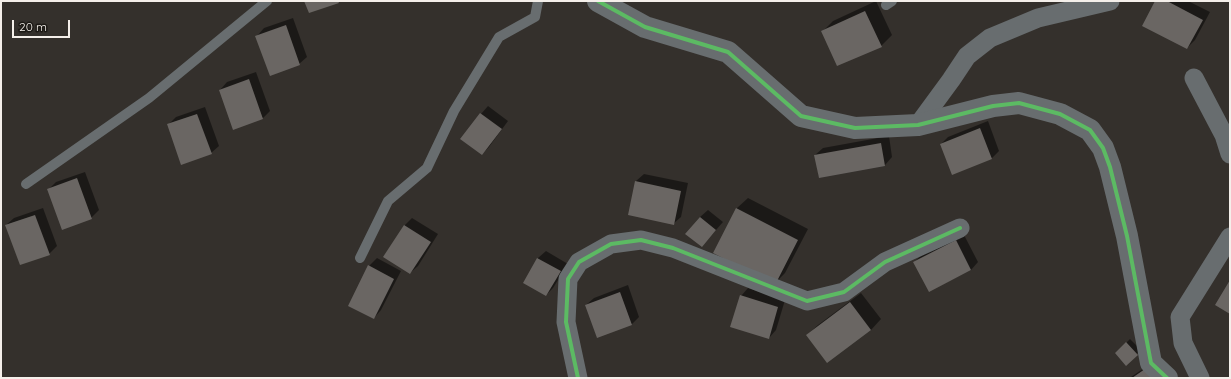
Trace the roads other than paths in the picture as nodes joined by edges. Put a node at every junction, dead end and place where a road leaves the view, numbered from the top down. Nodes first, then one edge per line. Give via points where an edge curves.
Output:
1 (267, 1) edge
2 (538, 1) edge
3 (598, 1) edge
4 (1110, 1) edge
5 (1194, 78) dead end
6 (918, 125) junction
7 (1230, 154) edge
8 (26, 184) dead end
9 (960, 228) dead end
10 (1230, 237) edge
11 (360, 258) dead end
12 (578, 378) edge
13 (1167, 378) edge
14 (1200, 378) edge

1 - 8 lane via 149,98
2 - 11 lane via 535,17 499,37 454,111 427,168 388,201
3 - 6 street via 645,27 728,52 801,116 855,128
4 - 6 street via 1038,18 990,38 967,56
5 - 7 street via 1224,135
6 - 13 street via 993,106 1019,103 1060,114 1090,130 1103,148 1110,167 1127,236 1151,363
9 - 12 street via 885,262 844,292 807,301 673,248 641,240 611,244 579,262 568,279 566,322
10 - 14 street via 1180,317 1183,343

